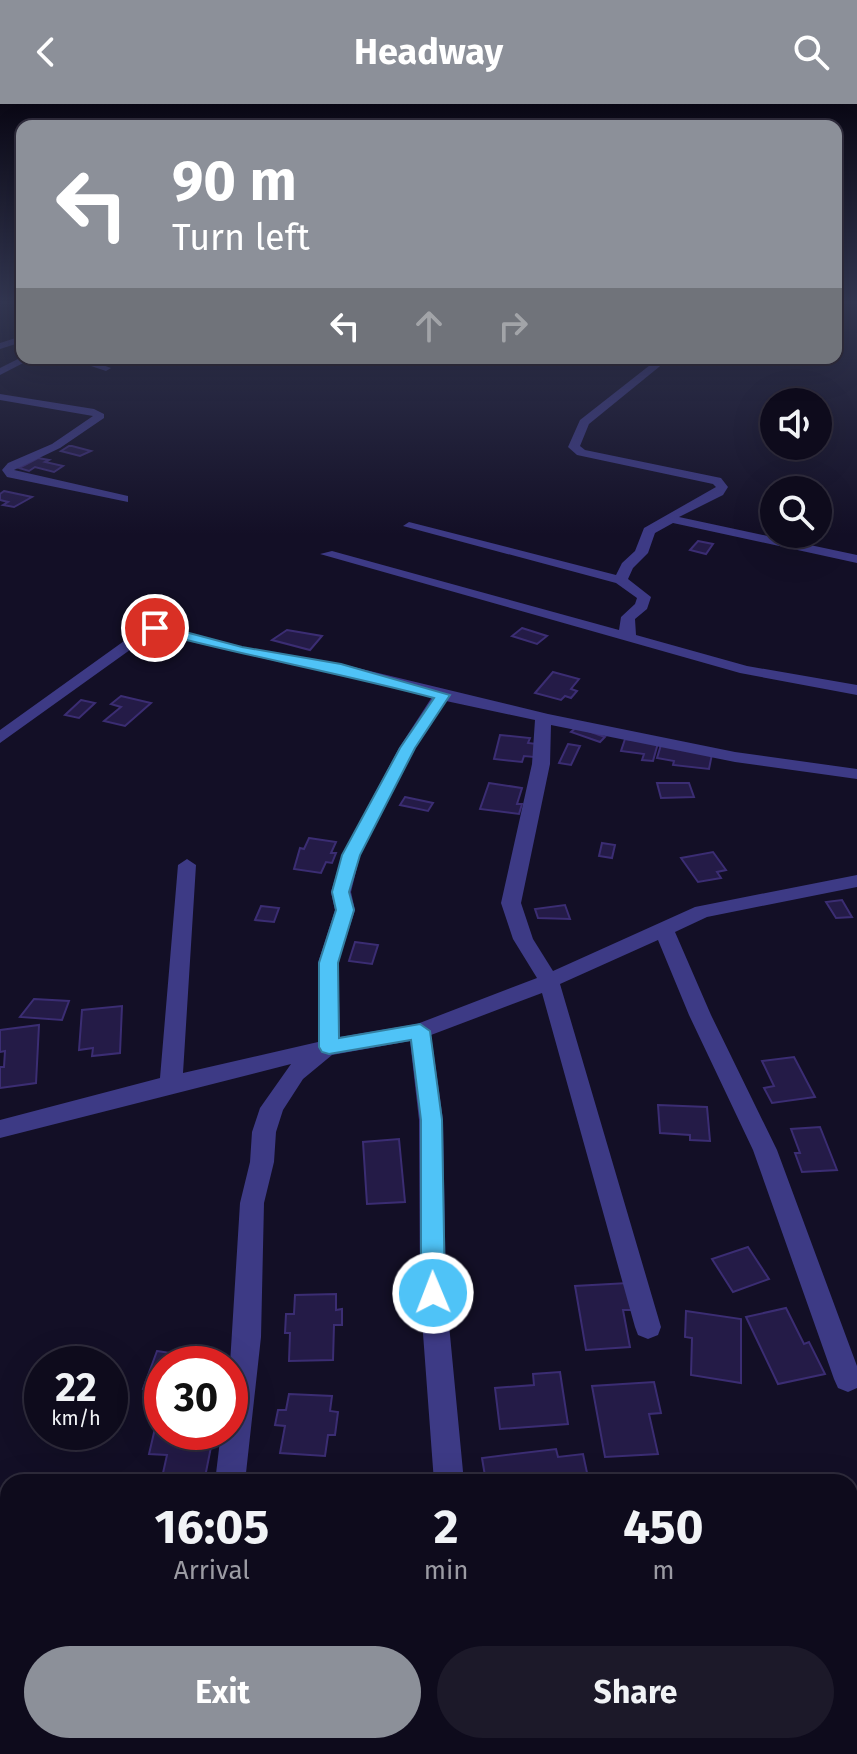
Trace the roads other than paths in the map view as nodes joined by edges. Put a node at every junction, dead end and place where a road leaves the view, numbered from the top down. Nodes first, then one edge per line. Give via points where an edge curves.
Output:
1 (636, 381) edge
2 (0, 397) edge
3 (124, 499) dead end
4 (671, 519) junction
5 (409, 526) dead end
6 (327, 554) dead end
7 (857, 559) edge
8 (621, 580) junction
9 (630, 638) junction
10 (857, 690) edge
11 (442, 695) junction
12 (543, 718) junction
13 (0, 738) edge
14 (857, 774) edge
15 (187, 865) dead end
16 (857, 881) edge
17 (664, 929) junction
18 (549, 981) junction
19 (420, 1031) junction
20 (329, 1047) junction
21 (171, 1084) junction
22 (0, 1129) edge
23 (648, 1327) dead end
24 (848, 1379) dead end
25 (231, 1474) edge
26 (448, 1474) edge

1 - 4 street via 584,422 574,447 581,453 717,481 722,487
2 - 3 street via 100,416 56,446 12,466 11,474
4 - 7 street
4 - 8 street via 649,531
5 - 8 street
6 - 9 street
8 - 9 street via 644,597 642,606 628,617
9 - 10 street via 745,670
11 - 12 street
11 - 13 street via 155,628
11 - 20 street via 407,748 351,855 341,892 345,910 328,963
12 - 14 street via 735,757
12 - 18 street via 541,764 511,903 523,939
15 - 21 street
16 - 17 street via 702,912
17 - 18 street
17 - 24 street via 765,1150
18 - 19 street
18 - 23 street
19 - 20 street
19 - 26 street via 431,1120 433,1293
20 - 21 street
20 - 25 street via 295,1073 272,1108 264,1132 252,1203 247,1337
21 - 22 street

